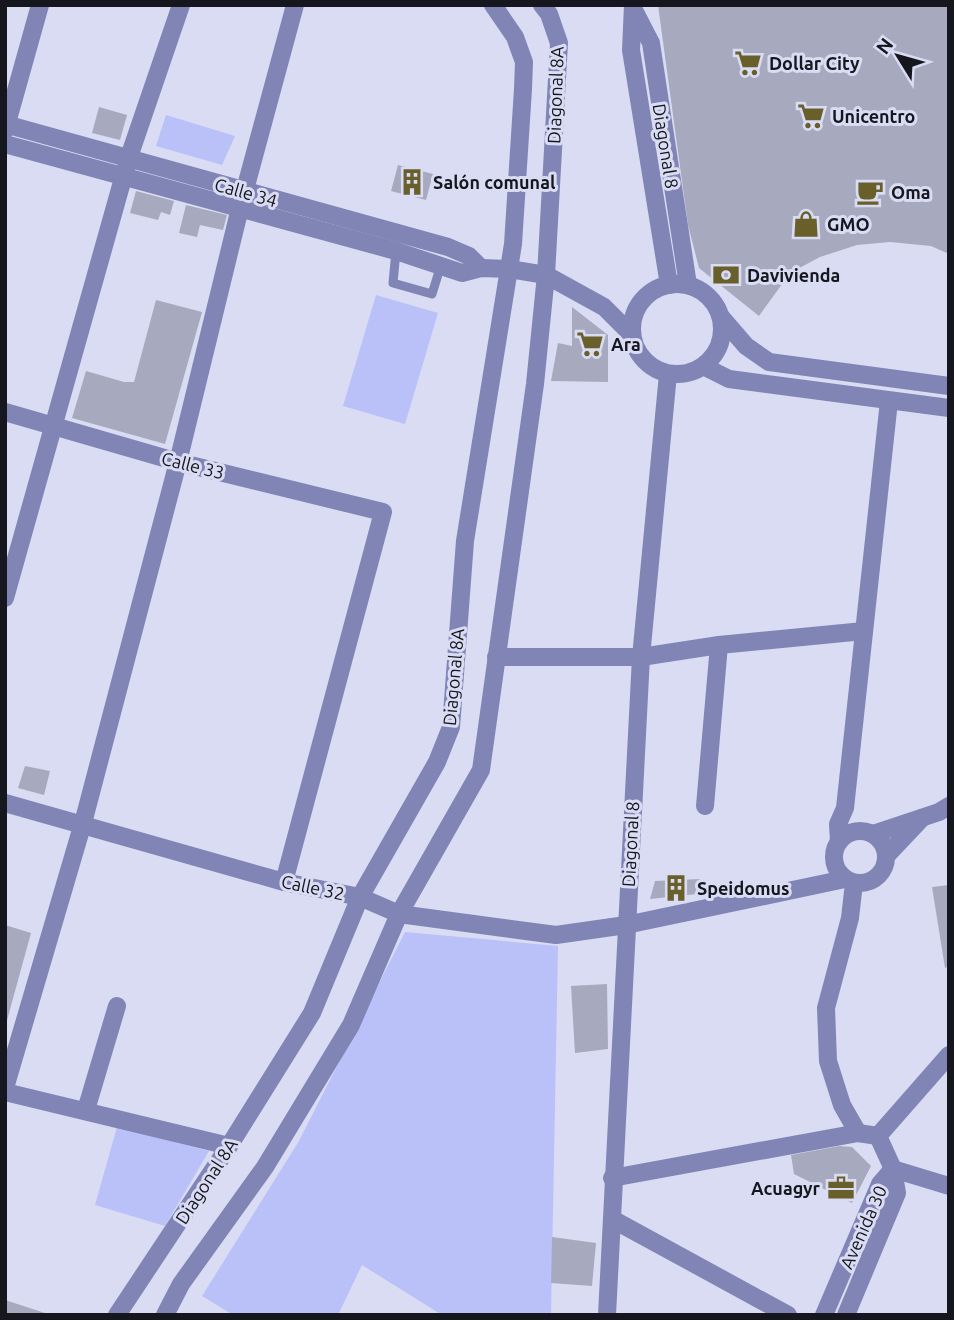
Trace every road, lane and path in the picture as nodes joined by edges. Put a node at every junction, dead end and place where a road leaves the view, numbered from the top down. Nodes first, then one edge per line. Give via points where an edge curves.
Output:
1 (40, 5) edge
2 (181, 5) edge
3 (295, 5) edge
4 (493, 5) edge
5 (542, 5) edge
6 (633, 8) edge
7 (6, 126) edge
8 (5, 144) edge
9 (129, 157) junction
10 (124, 179) junction
11 (242, 200) junction
12 (396, 251) junction
13 (441, 265) junction
14 (481, 268) junction
15 (509, 269) junction
16 (546, 275) junction
17 (669, 285) junction
18 (688, 285) junction
19 (638, 306) junction
20 (604, 307) junction
21 (721, 317) junction
22 (632, 335) junction
23 (702, 366) junction
24 (668, 374) junction
25 (949, 386) edge
26 (889, 401) junction
27 (949, 408) edge
28 (5, 412) edge
29 (54, 426) junction
30 (178, 462) junction
31 (5, 597) edge
32 (864, 631) junction
33 (719, 645) junction
34 (496, 657) junction
35 (641, 657) junction
36 (5, 803) edge
37 (705, 806) dead end
38 (949, 806) edge
39 (845, 808) junction
40 (922, 818) junction
41 (83, 823) junction
42 (865, 833) junction
43 (837, 850) junction
44 (887, 855) junction
45 (879, 876) junction
46 (849, 881) junction
47 (284, 882) junction
48 (810, 886) junction
49 (360, 897) junction
50 (399, 914) junction
51 (850, 918) junction
52 (626, 925) junction
53 (117, 1006) dead end
54 (949, 1055) edge
55 (5, 1090) edge
56 (86, 1110) junction
57 (858, 1133) junction
58 (878, 1136) junction
59 (229, 1146) junction
60 (893, 1169) junction
61 (612, 1178) junction
62 (949, 1186) edge
63 (612, 1219) junction
64 (117, 1315) edge
65 (165, 1315) edge
66 (607, 1315) edge
67 (788, 1315) edge
68 (824, 1315) edge
69 (846, 1315) edge

1 - 7 street
2 - 9 street
3 - 11 street
4 - 15 street, Diagonal 8A via 515,37 524,62
5 - 16 street, Diagonal 8A via 559,43
6 - 17 street, Diagonal 8 via 631,50
6 - 18 street, Diagonal 8 via 651,43
7 - 9 street, Calle 34
8 - 10 street, Calle 34
9 - 10 street
9 - 11 street, Calle 34
10 - 11 street, Calle 34
10 - 29 street
11 - 12 street, Calle 34
11 - 14 street, Calle 34 via 448,247 469,256
11 - 30 street
12 - 13 street, Calle 34
12 - 13 lane via 393,283 432,294
13 - 14 street, Calle 34 via 462,273
14 - 15 street, Calle 34
15 - 16 street, Calle 34
15 - 49 street, Diagonal 8A via 465,541 451,727 437,762
16 - 20 street, Calle 34
16 - 34 street, Diagonal 8A
17 - 18 street
17 - 19 street via 646,296
18 - 21 street via 711,299
19 - 20 street
19 - 22 street
20 - 22 street
21 - 23 street via 718,348
21 - 25 street via 746,346 769,362
22 - 24 street via 644,360
23 - 24 street via 688,373
23 - 26 street via 729,379
24 - 35 street, Diagonal 8
26 - 27 street
26 - 32 street
28 - 29 street, Calle 33
29 - 30 street, Calle 33
29 - 31 street
30 - 41 street
30 - 47 street, Calle 33 via 383,512
32 - 33 street
32 - 39 street
33 - 35 street
33 - 37 street
34 - 35 street
34 - 50 street, Diagonal 8A via 481,770
35 - 52 street, Diagonal 8
36 - 41 street, Calle 32
38 - 40 street
39 - 42 street
39 - 43 street via 838,824
40 - 42 street
40 - 44 street
41 - 47 street, Calle 32
41 - 55 street
42 - 43 street
42 - 44 street via 880,839
43 - 46 street
43 - 48 street
44 - 45 street
45 - 46 street via 863,884
45 - 51 street
46 - 48 street, Calle 32
46 - 51 street
47 - 49 street, Calle 32
48 - 52 street, Calle 32
49 - 50 street, Calle 32
49 - 59 street, Diagonal 8A via 312,1013
50 - 52 street, Calle 32 via 556,935
50 - 65 street, Diagonal 8A via 351,1025 265,1167 181,1284
51 - 57 street via 826,1009 828,1061 842,1105
52 - 61 street, Diagonal 8
53 - 56 street
54 - 58 street
55 - 56 street
56 - 59 street
57 - 58 street
57 - 61 street
58 - 60 street
59 - 64 street, Diagonal 8A
60 - 62 street
60 - 68 street, Avenida 30 via 880,1184
60 - 69 street, Avenida 30 via 897,1193
61 - 63 street, Diagonal 8
63 - 66 street, Diagonal 8
63 - 67 street

